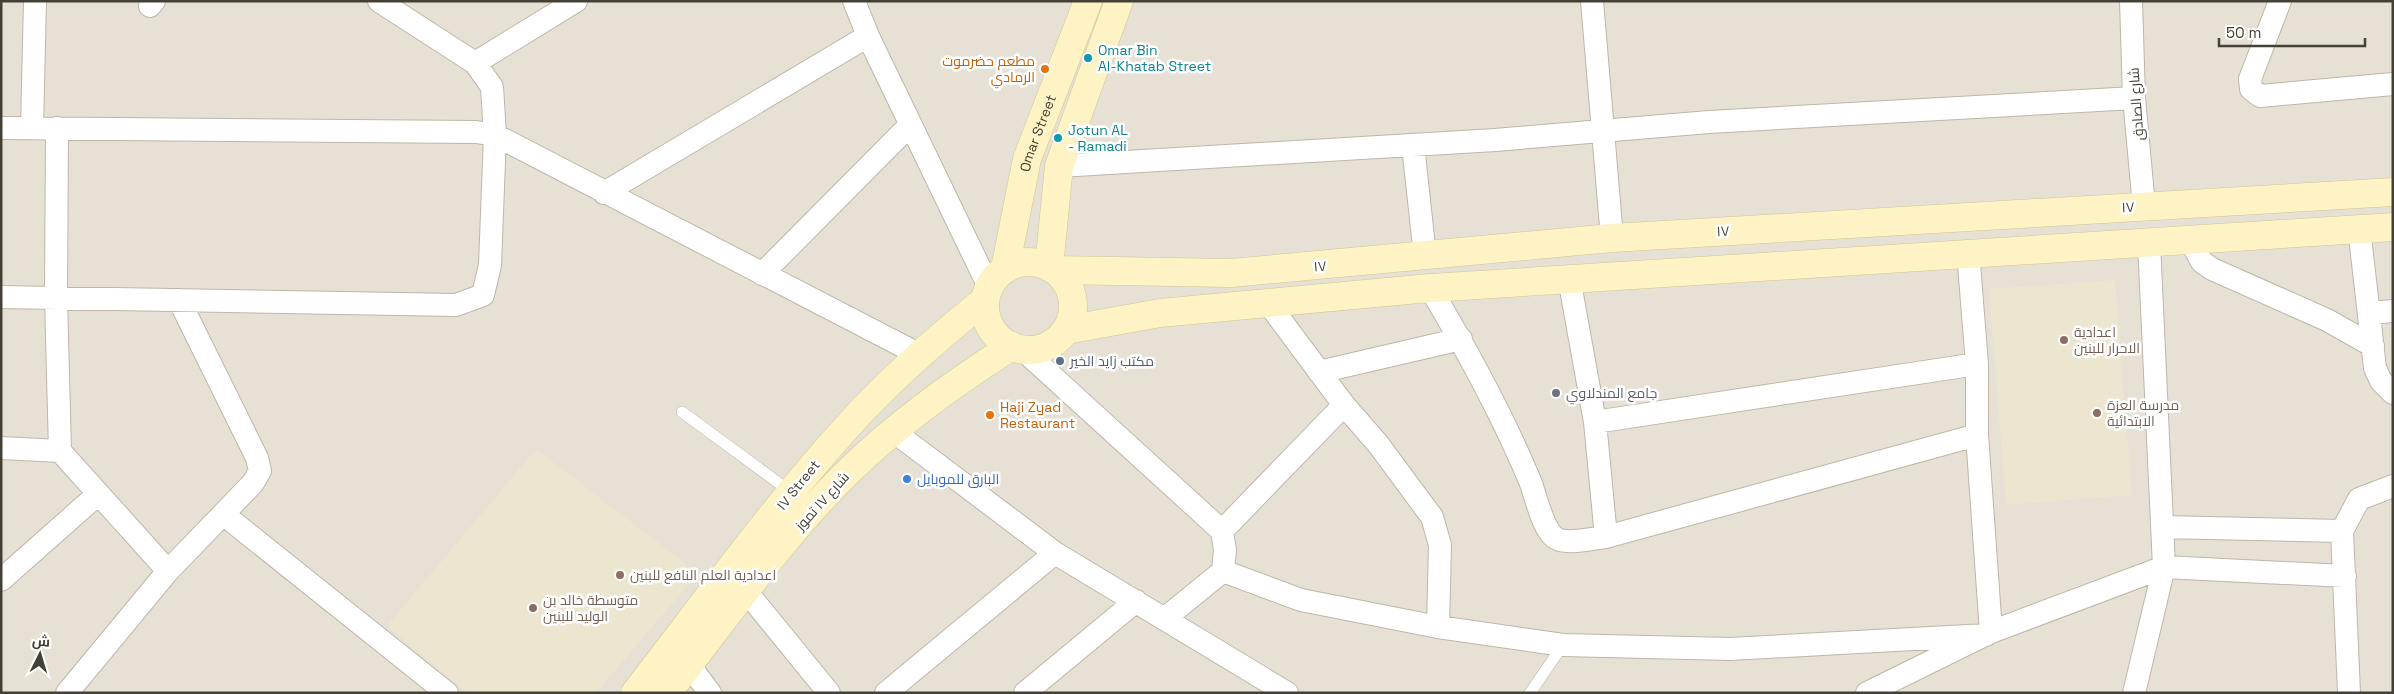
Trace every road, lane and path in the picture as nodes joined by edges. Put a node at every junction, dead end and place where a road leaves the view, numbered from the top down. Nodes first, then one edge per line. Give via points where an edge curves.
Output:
1 (35, 1) edge
2 (379, 1) edge
3 (576, 1) edge
4 (854, 1) edge
5 (1088, 1) edge
6 (1119, 1) edge
7 (1592, 1) edge
8 (2131, 1) edge
9 (2280, 1) edge
10 (868, 36) junction
11 (475, 63) junction
12 (2393, 84) edge
13 (2134, 98) junction
14 (910, 125) junction
15 (1, 128) edge
16 (32, 128) junction
17 (57, 128) junction
18 (1602, 131) junction
19 (495, 135) junction
20 (1414, 145) junction
21 (1058, 166) junction
22 (2393, 192) edge
23 (604, 193) junction
24 (2144, 206) junction
25 (2393, 226) edge
26 (2359, 228) junction
27 (1612, 238) junction
28 (2190, 240) junction
29 (2149, 244) junction
30 (1968, 252) junction
31 (1424, 256) junction
32 (1052, 268) junction
33 (762, 274) junction
34 (1569, 278) junction
35 (993, 285) junction
36 (1430, 288) junction
37 (1, 297) edge
38 (56, 298) junction
39 (179, 300) junction
40 (1268, 303) junction
41 (2393, 311) edge
42 (2370, 313) junction
43 (1066, 330) junction
44 (1461, 339) junction
45 (2373, 346) junction
46 (1017, 347) junction
47 (920, 355) junction
48 (1977, 364) junction
49 (1319, 372) junction
50 (2390, 389) edge
51 (1344, 406) junction
52 (682, 412) dead end
53 (1595, 422) junction
54 (893, 431) junction
55 (1977, 435) junction
56 (1, 448) edge
57 (60, 451) junction
58 (2393, 486) edge
59 (792, 492) junction
60 (97, 495) junction
61 (223, 514) junction
62 (2162, 527) junction
63 (1222, 531) junction
64 (2342, 531) junction
65 (1606, 537) junction
66 (1055, 553) junction
67 (2164, 567) junction
68 (168, 571) junction
69 (1223, 571) junction
70 (2345, 576) junction
71 (1, 580) edge
72 (746, 591) junction
73 (1136, 601) junction
74 (1164, 619) junction
75 (1438, 627) junction
76 (1989, 634) junction
77 (1563, 645) junction
78 (689, 665) junction
79 (67, 693) edge
80 (447, 693) edge
81 (635, 693) edge
82 (666, 693) edge
83 (710, 693) edge
84 (829, 693) edge
85 (886, 693) edge
86 (1025, 693) edge
87 (1287, 693) edge
88 (1530, 693) edge
89 (1867, 693) edge
90 (2134, 693) edge
91 (2349, 693) edge

1 - 16 street
2 - 11 street
3 - 11 street
4 - 10 street
5 - 35 main road, Omar Street via 1027,159
6 - 21 main road
7 - 18 street
8 - 13 street, شارع الصادق
9 - 12 street via 2250,79 2251,89 2260,96
10 - 14 street
10 - 23 street
11 - 19 street via 492,87
13 - 18 street via 1719,121
13 - 24 street, شارع الصادق
14 - 33 street
14 - 35 street
15 - 16 street
16 - 17 street
17 - 19 street via 476,132
17 - 38 street
18 - 20 street
18 - 27 street
19 - 23 street
19 - 39 street via 490,265 483,295 456,305
20 - 21 street
20 - 31 street
21 - 32 main road
22 - 24 main road, ١٧
23 - 33 street
24 - 27 main road, ١٧
25 - 26 main road
26 - 28 main road
26 - 42 street
27 - 31 main road, ١٧
28 - 29 main road
28 - 45 street via 2202,262 2212,269 2327,320
29 - 30 main road
29 - 62 street
30 - 34 main road
30 - 48 street
31 - 32 main road, ١٧ via 1232,273
32 - 35 main road via 1034,262 1019,263
32 - 43 main road via 1071,291 1073,305
33 - 47 street
34 - 36 main road
34 - 53 street
35 - 46 main road via 985,311 994,332
35 - 47 main road, ١٧ Street
36 - 40 main road
36 - 44 street
37 - 38 street
38 - 39 street
38 - 57 street
39 - 61 street via 257,458 260,471 253,483
40 - 43 main road via 1160,313
40 - 49 street
41 - 42 street
42 - 45 street
43 - 46 main road via 1046,346 1034,349
44 - 49 street
44 - 65 street via 1529,480 1548,531 1556,538 1568,540
45 - 50 street via 2375,368
46 - 54 main road, شارع ١٧ تموز via 969,373
46 - 63 street
47 - 59 main road, ١٧ Street via 846,427
48 - 53 street
48 - 55 street
49 - 51 street
51 - 63 street
51 - 75 street via 1378,444 1432,518 1440,545
52 - 59 lane
53 - 65 street
54 - 66 street
54 - 72 main road, شارع ١٧ تموز via 816,506
55 - 65 street
55 - 76 street
56 - 57 street
57 - 60 street
58 - 64 street via 2360,499
59 - 81 main road, ١٧ Street
60 - 68 street
60 - 71 street
61 - 68 street
61 - 80 street
62 - 64 street
62 - 67 street
63 - 69 street via 1225,550
64 - 70 street
66 - 73 street
66 - 85 street
67 - 70 street
67 - 76 street
67 - 90 street
68 - 79 street
69 - 74 street
69 - 75 street via 1301,600
70 - 91 street
72 - 78 main road, شارع ١٧ تموز
72 - 84 street
73 - 74 street
73 - 86 street
74 - 87 street
75 - 77 street
76 - 77 street via 1730,649
76 - 89 street
77 - 88 lane
78 - 82 main road, شارع ١٧ تموز
78 - 83 street

